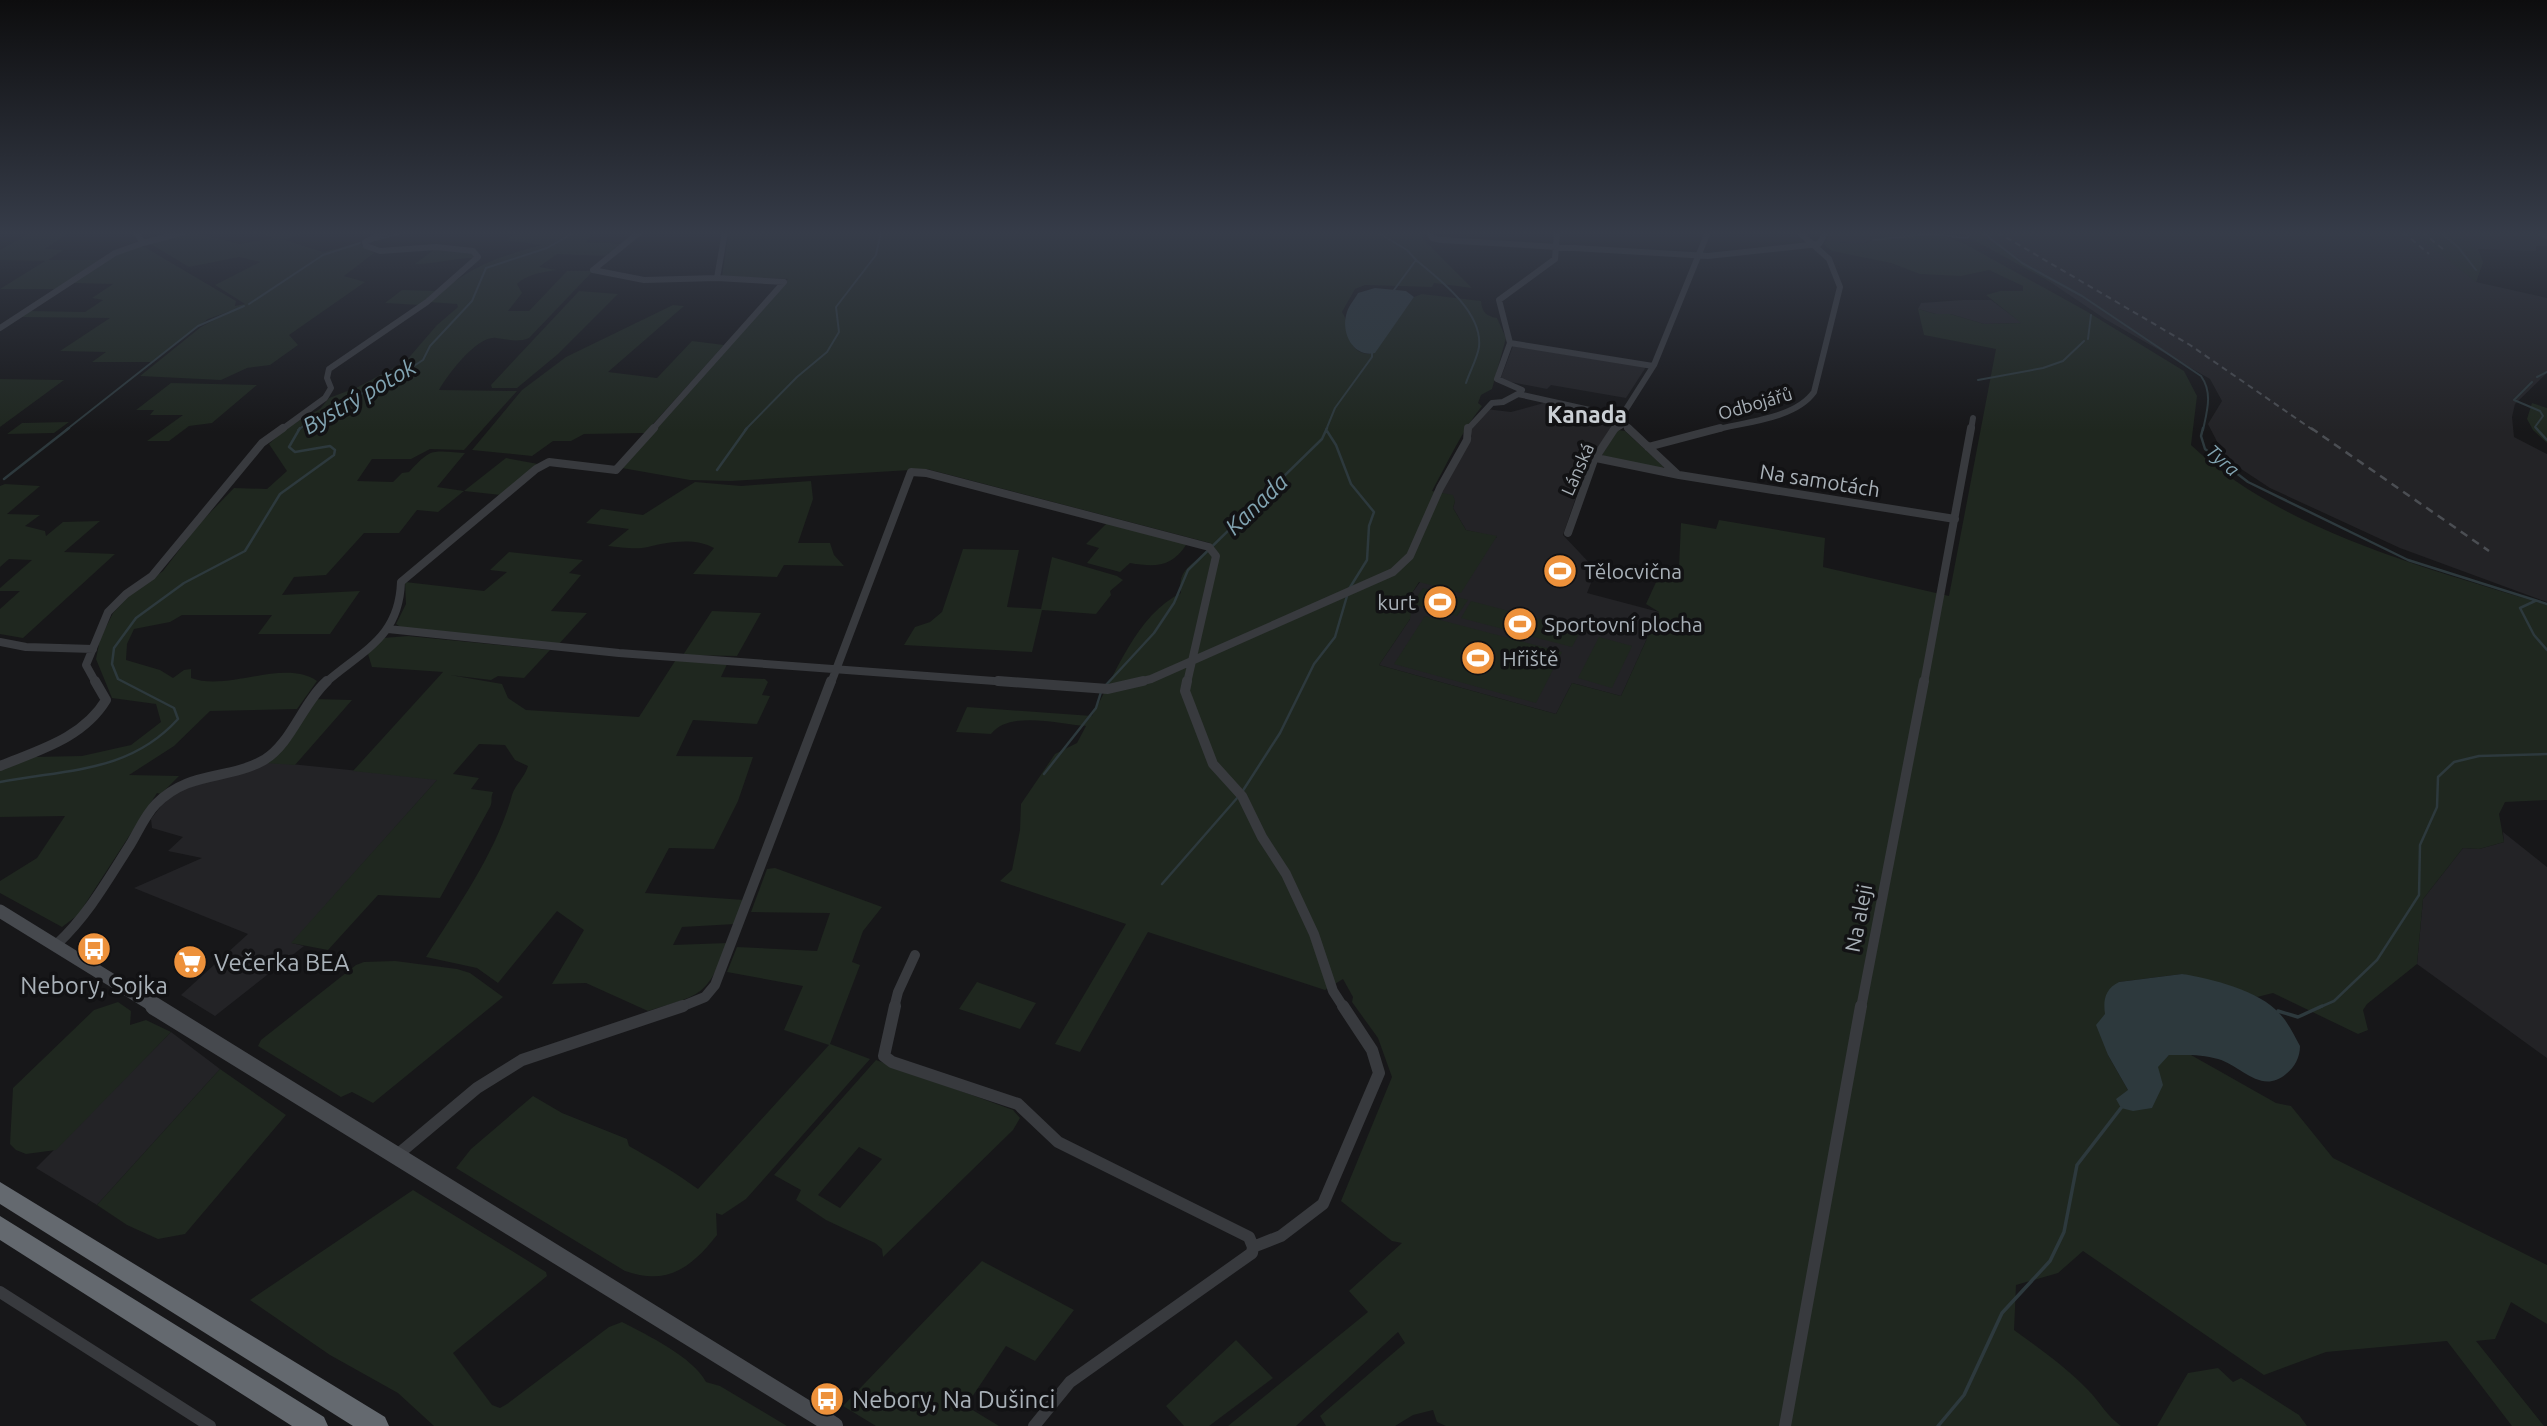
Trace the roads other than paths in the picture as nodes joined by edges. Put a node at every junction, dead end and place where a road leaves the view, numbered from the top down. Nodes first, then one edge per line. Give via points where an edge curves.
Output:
1 (45, 299) edge
2 (431, 299) edge
3 (767, 299) edge
4 (1501, 299) edge
5 (1681, 299) edge
6 (1837, 299) edge
7 (0, 328) edge
8 (1510, 343) junction
9 (1653, 366) junction
10 (1518, 394) junction
11 (1973, 418) dead end
12 (1623, 420) junction
13 (1648, 447) junction
14 (1597, 458) junction
15 (1679, 475) junction
16 (1955, 519) junction
17 (1568, 533) dead end
18 (388, 629) junction
19 (0, 642) edge
20 (93, 649) junction
21 (1193, 661) junction
22 (836, 668) junction
23 (0, 766) edge
24 (0, 911) edge
25 (57, 944) junction
26 (915, 955) dead end
27 (396, 1156) junction
28 (0, 1192) edge
29 (0, 1227) edge
30 (1253, 1247) junction
31 (0, 1292) edge
32 (210, 1426) edge
33 (315, 1426) edge
34 (376, 1426) edge
35 (834, 1426) edge
36 (1034, 1426) edge
37 (1785, 1426) edge

1 - 7 street
2 - 20 street via 329,369 331,388 325,398 279,428 248,457 230,486 152,576 108,612
3 - 18 street via 616,470 549,462 536,469 404,578 402,607
4 - 8 street via 1498,304
5 - 9 street, Lánská
6 - 13 street, Odbojářů via 1808,401 1793,409
8 - 9 street
8 - 10 street via 1497,379 1522,390
9 - 12 street, Lánská
10 - 12 street
10 - 21 street via 1485,408 1466,429 1466,440 1410,556 1393,572
11 - 16 street, Na aleji
12 - 13 street
12 - 14 street, Lánská
13 - 15 street
14 - 15 street, Na samotách
14 - 17 street, Lánská
15 - 16 street, Na samotách
16 - 37 street, Na aleji via 1822,1197
18 - 22 street via 581,650
18 - 25 street via 315,692 276,751 249,765 192,778 166,793 83,920
19 - 20 street via 26,648
20 - 23 street via 86,665 101,687 106,700 103,707 71,733
21 - 22 street via 1151,679 1108,689
21 - 22 street via 1216,556 1209,547 911,472
21 - 30 street via 1185,691 1197,729 1213,764 1242,796 1286,874 1314,934 1333,991 1372,1049 1379,1073 1324,1205 1281,1236
22 - 27 street via 719,976 705,997 522,1060 477,1088
24 - 25 main road
25 - 27 main road
26 - 30 street via 898,992 884,1056 1018,1104 1058,1142 1249,1237
27 - 35 main road
28 - 34 highway
29 - 33 highway
30 - 36 street via 1252,1253 1070,1382
31 - 32 street

